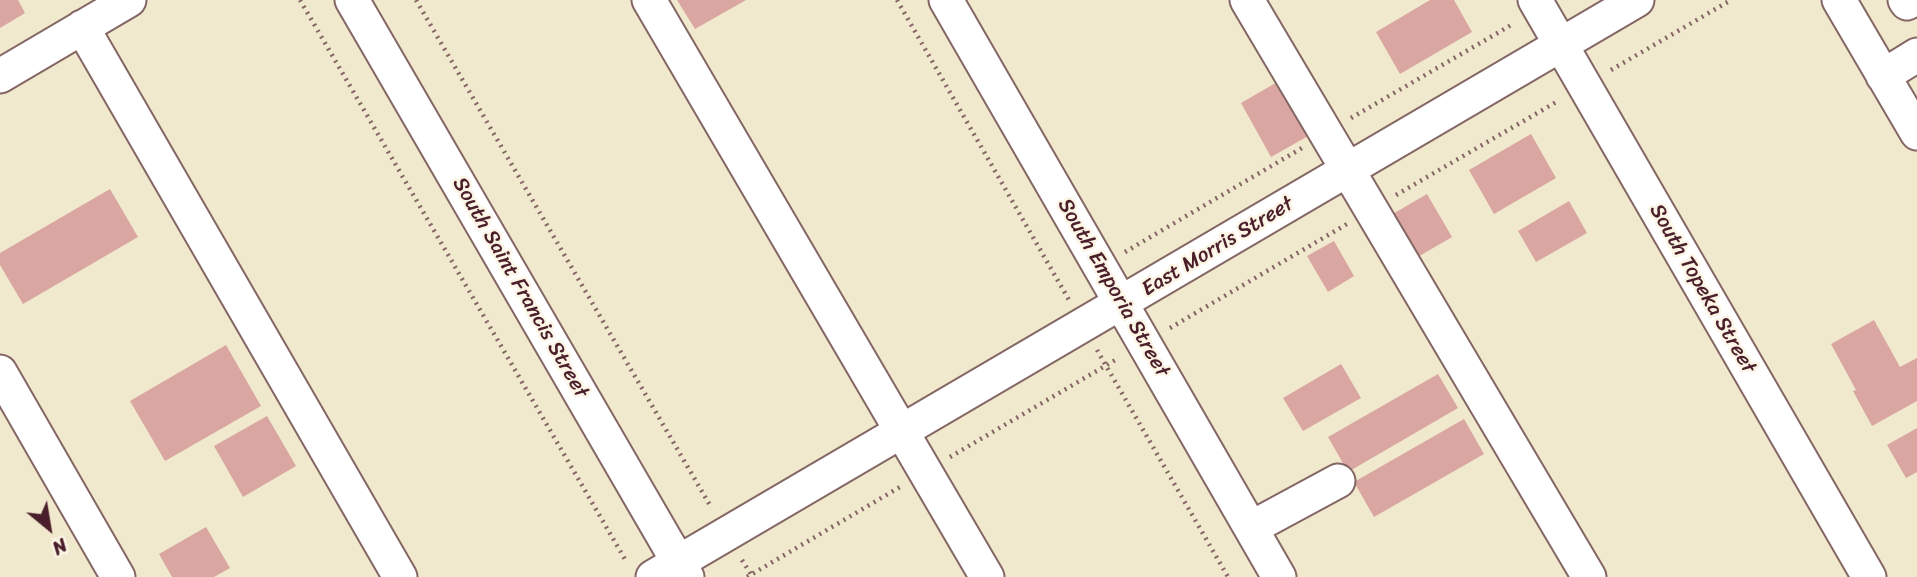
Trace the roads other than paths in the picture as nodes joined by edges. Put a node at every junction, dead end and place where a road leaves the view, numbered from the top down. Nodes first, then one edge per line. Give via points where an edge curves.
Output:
1 (129, 0) edge
2 (352, 0) edge
3 (649, 0) edge
4 (946, 0) edge
5 (1247, 0) edge
6 (1535, 0) edge
7 (1637, 0) edge
8 (1839, 0) edge
9 (82, 27) junction
10 (1561, 45) junction
11 (1917, 55) edge
12 (0, 76) edge
13 (1883, 76) junction
14 (1917, 133) edge
15 (1348, 170) junction
16 (1122, 303) junction
17 (0, 372) edge
18 (903, 431) junction
19 (1338, 481) dead end
20 (1251, 528) junction
21 (662, 570) edge
22 (118, 577) edge
23 (400, 577) edge
24 (987, 577) edge
25 (1279, 577) edge
26 (1589, 577) edge
27 (1870, 577) edge

1 - 9 street
2 - 21 street, South Saint Francis Street
3 - 18 street
4 - 16 street, South Emporia Street
5 - 15 street
6 - 10 street, South Topeka Street
7 - 10 street, East Morris Street
8 - 13 street
9 - 12 street
9 - 23 street
10 - 15 street, East Morris Street
10 - 27 street, South Topeka Street
11 - 13 street
13 - 14 street
15 - 16 street, East Morris Street
15 - 26 street
16 - 18 street, East Morris Street
16 - 20 street, South Emporia Street
17 - 22 street
18 - 21 street, East Morris Street
18 - 24 street
19 - 20 street
20 - 25 street, South Emporia Street

